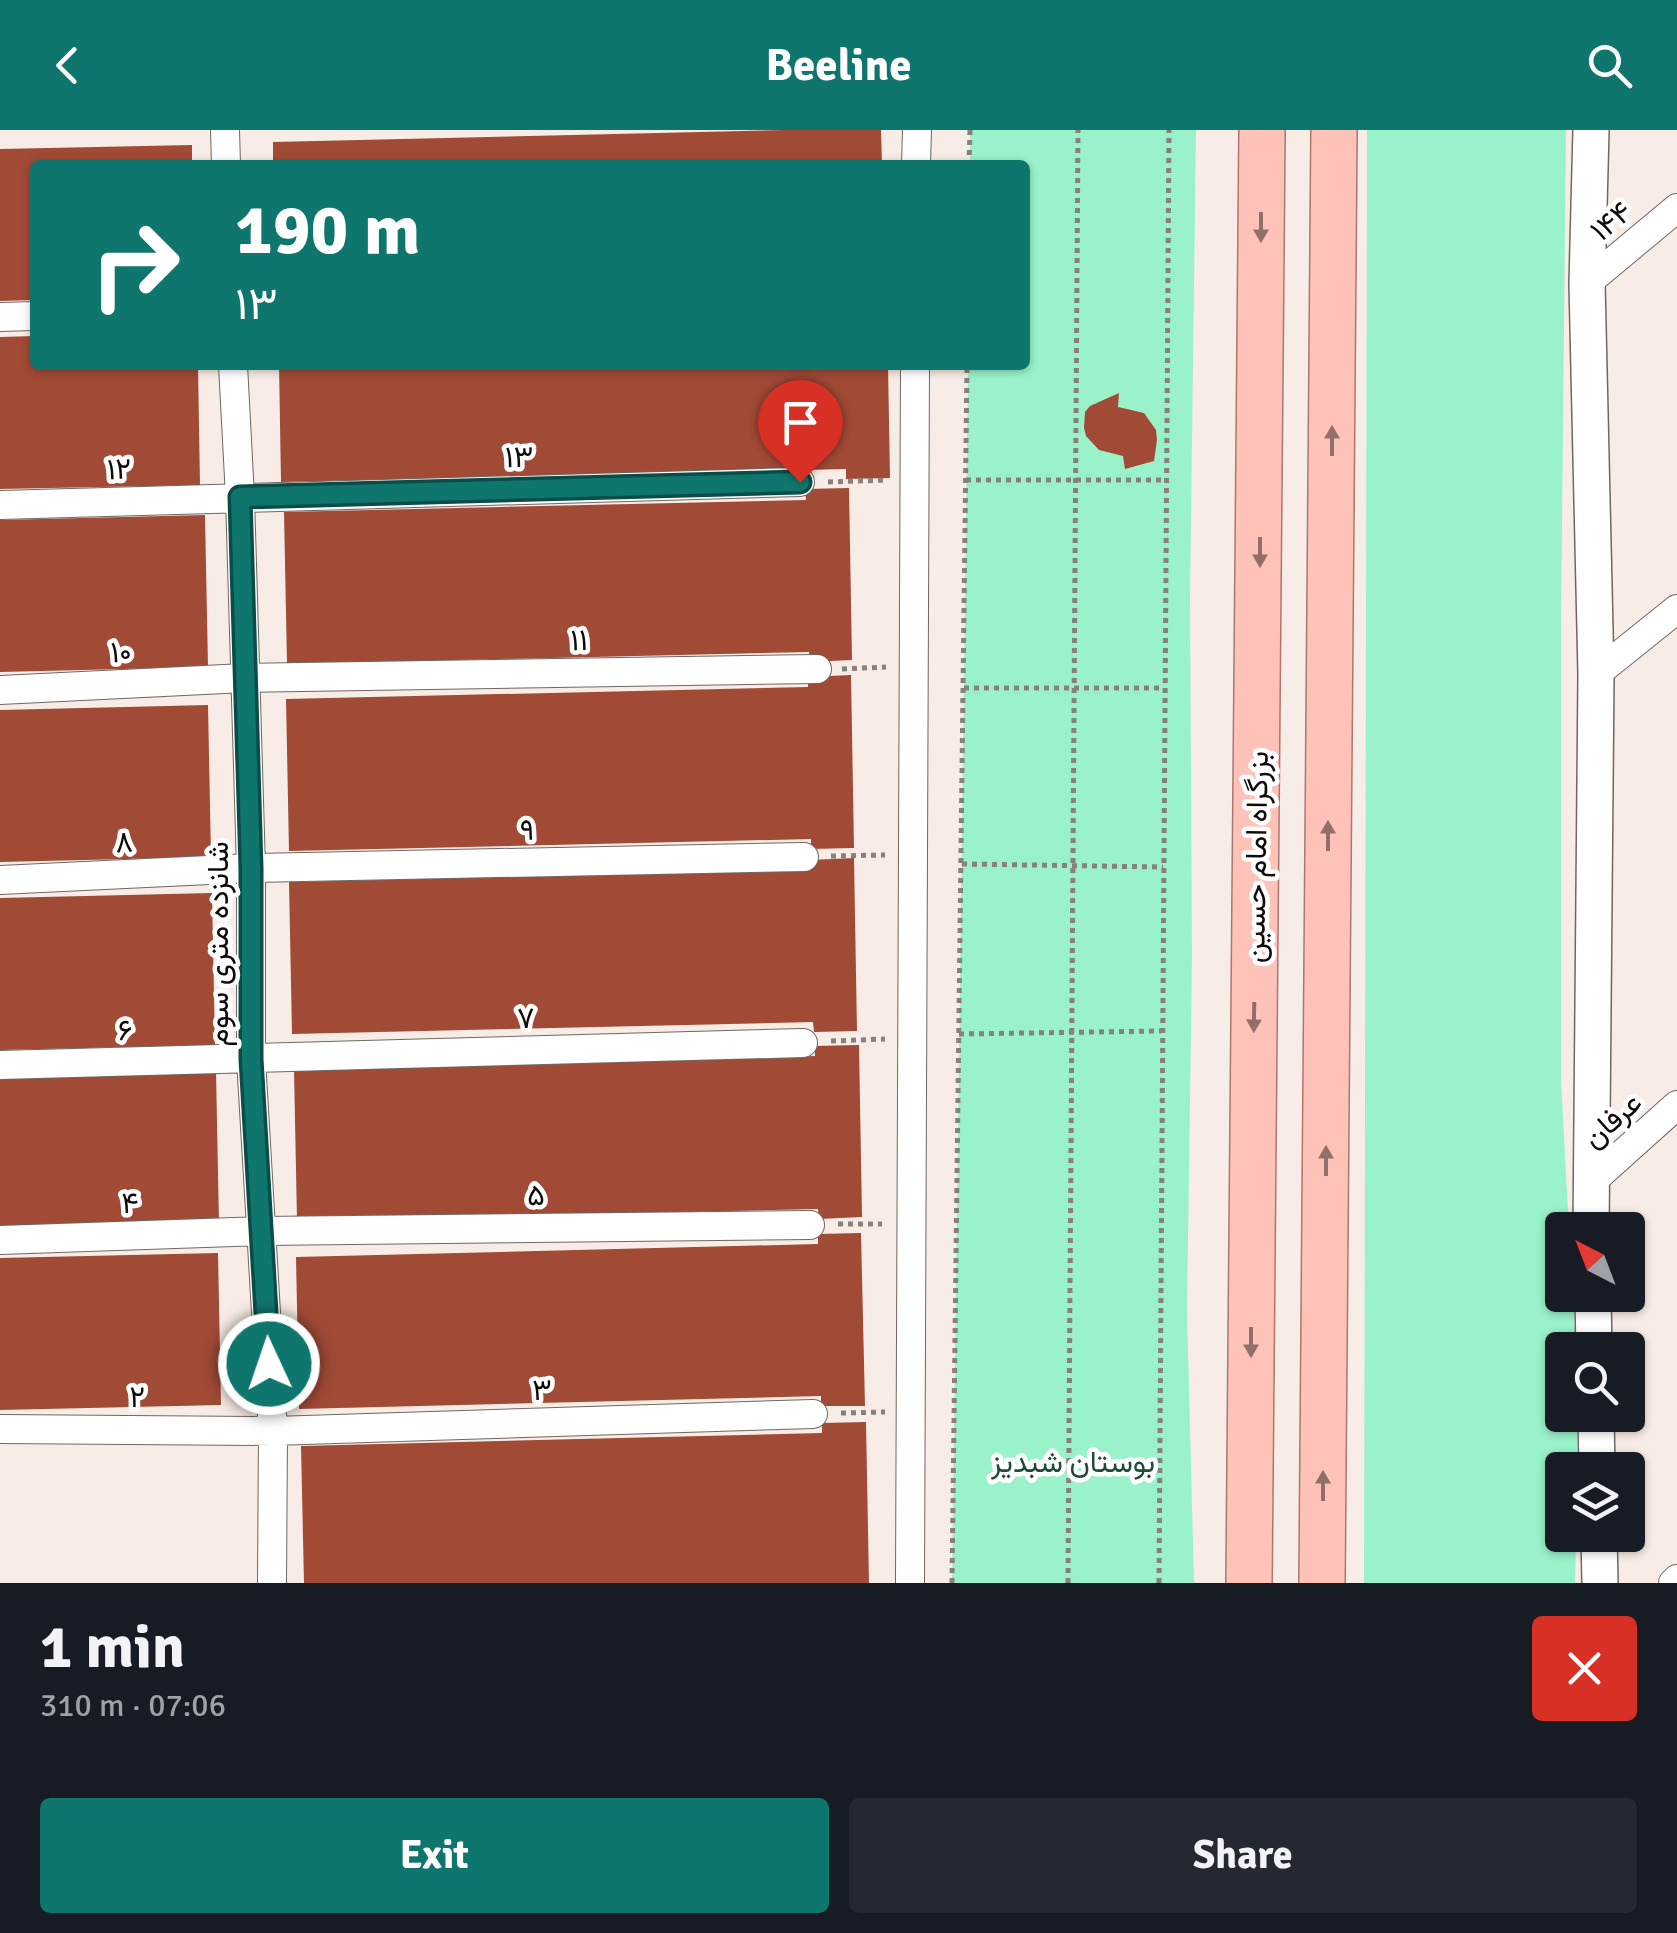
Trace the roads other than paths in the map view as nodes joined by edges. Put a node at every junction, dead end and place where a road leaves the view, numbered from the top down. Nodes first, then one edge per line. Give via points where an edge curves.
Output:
1 (225, 130) edge
2 (916, 130) edge
3 (1262, 130) edge
4 (1334, 130) edge
5 (1591, 130) edge
6 (226, 160) edge
7 (916, 160) edge
8 (1677, 208) edge
9 (1587, 283) junction
10 (30, 316) edge
11 (0, 317) edge
12 (233, 370) edge
13 (916, 370) edge
14 (800, 482) road end
15 (240, 497) junction
16 (0, 506) edge
17 (1677, 610) edge
18 (818, 670) road end
19 (1596, 674) junction
20 (245, 678) junction
21 (0, 690) edge
22 (804, 857) road end
23 (251, 868) junction
24 (0, 880) edge
25 (803, 1042) road end
26 (251, 1059) junction
27 (0, 1066) edge
28 (1677, 1106) edge
29 (1590, 1183) junction
30 (1591, 1212) edge
31 (810, 1224) road end
32 (262, 1231) junction
33 (0, 1240) edge
34 (813, 1414) road end
35 (0, 1429) edge
36 (273, 1431) junction
37 (1599, 1552) edge
38 (272, 1583) edge
39 (910, 1583) edge
40 (1249, 1583) edge
41 (1322, 1583) edge
42 (1600, 1583) edge

1 - 6 street
2 - 7 street
3 -> 40 highway, بزرگراه امام حسین
41 -> 4 highway
5 - 9 street
8 - 9 street, ۱۴۴
9 - 19 street
10 - 11 street
12 - 15 street, شانزده متری سوم
13 - 39 street
14 - 15 street, ۱۳
15 - 16 street, ۱۲
15 - 20 street, شانزده متری سوم
17 - 19 street
18 - 20 street, ۱۱
19 - 29 street
20 - 21 street, ۱۰
20 - 23 street, شانزده متری سوم
22 - 23 street, ۹
23 - 24 street, ۸
23 - 26 street, شانزده متری سوم
25 - 26 street, ۷
26 - 27 street, ۶
26 - 32 street, شانزده متری سوم
28 - 29 street, عرفان
29 - 30 street
31 - 32 street, ۵
32 - 33 street, ۴
32 - 36 street, شانزده متری سوم
34 - 36 street, ۳
35 - 36 street, ۲
36 - 38 street, شانزده متری سوم
37 - 42 street

